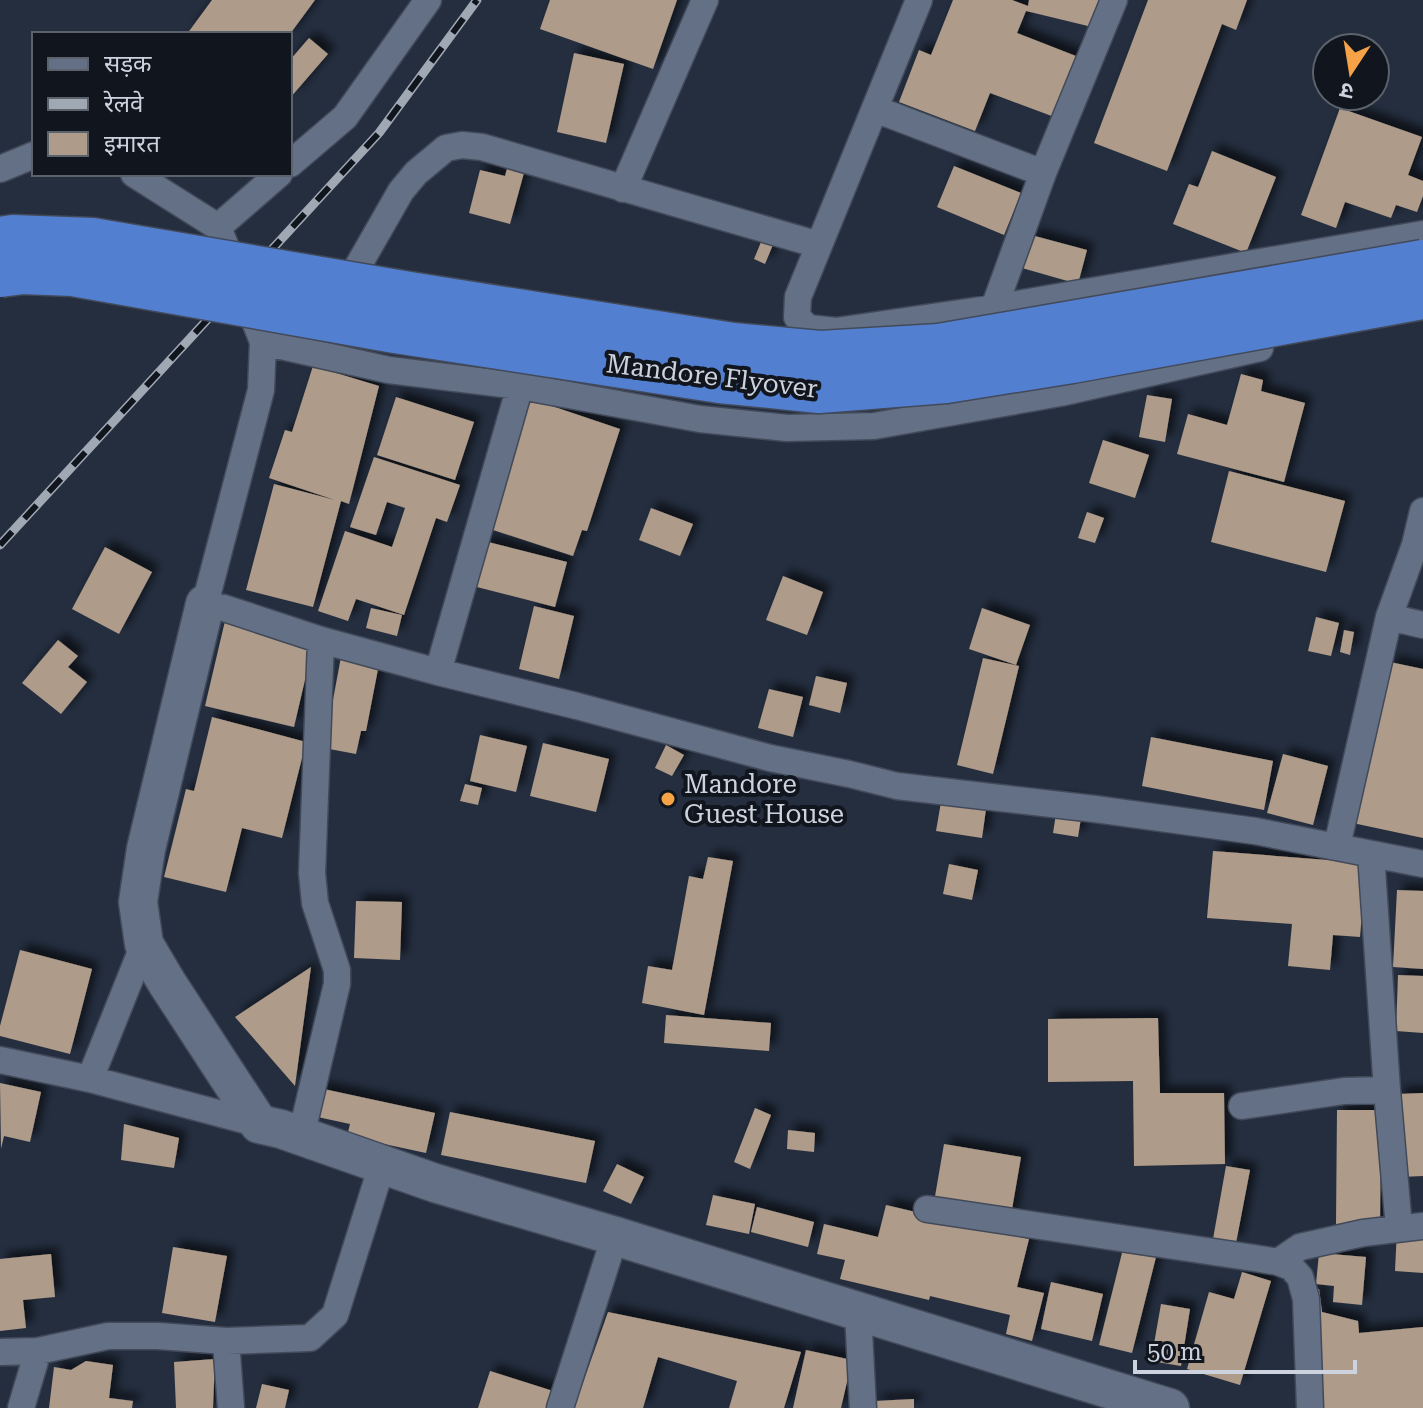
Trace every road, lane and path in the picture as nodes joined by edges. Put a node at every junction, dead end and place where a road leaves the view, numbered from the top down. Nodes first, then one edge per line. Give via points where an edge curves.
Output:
1 (428, 0) edge
2 (705, 0) edge
3 (919, 0) edge
4 (1114, 0) edge
5 (875, 109) junction
6 (32, 156) edge
7 (292, 162) edge
8 (0, 169) edge
9 (1043, 173) junction
10 (137, 176) edge
11 (277, 176) edge
12 (623, 189) junction
13 (218, 227) junction
14 (1423, 234) edge
15 (0, 239) edge
16 (819, 245) junction
17 (1423, 262) edge
18 (0, 275) edge
19 (1423, 297) edge
20 (994, 308) junction
21 (1423, 310) edge
22 (263, 342) junction
23 (309, 351) junction
24 (520, 386) junction
25 (1423, 511) edge
26 (205, 604) junction
27 (1389, 617) junction
28 (1423, 625) edge
29 (321, 640) junction
30 (438, 672) junction
31 (1337, 846) junction
32 (1371, 854) junction
33 (1423, 864) edge
34 (144, 944) junction
35 (0, 1060) edge
36 (90, 1079) junction
37 (1387, 1090) junction
38 (1242, 1106) dead end
39 (259, 1124) junction
40 (301, 1136) junction
41 (382, 1165) junction
42 (927, 1209) dead end
43 (1411, 1227) edge
44 (615, 1236) junction
45 (1278, 1262) junction
46 (858, 1312) junction
47 (226, 1341) junction
48 (38, 1351) junction
49 (0, 1352) edge
50 (21, 1408) edge
51 (231, 1408) edge
52 (560, 1408) edge
53 (863, 1408) edge
54 (1170, 1408) edge
55 (1310, 1408) edge

1 - 7 street via 345,117
2 - 12 street
3 - 5 street
4 - 9 street
5 - 9 street
5 - 16 street
6 - 8 street
9 - 20 street
10 - 13 street
11 - 13 street
12 - 16 street
12 - 23 street via 482,147 446,148 401,191
13 - 22 street
14 - 20 street
15 - 17 highway, Mandore Flyover, bridge via 92,240 687,338 820,353 939,346
16 - 20 street via 798,297 797,317 808,328 836,331
18 - 19 highway, Mandore Flyover, bridge via 73,274 395,331 819,391 962,379
21 - 24 street via 1060,393 874,426 787,428 700,419
22 - 23 street
22 - 26 street via 261,390
23 - 24 street via 389,370
24 - 30 street
25 - 27 street
26 - 29 street
26 - 34 street via 146,849 138,902
27 - 28 street
27 - 31 street
29 - 30 street
29 - 40 street via 312,873 337,984
30 - 31 street via 897,786 1178,820
31 - 32 street
32 - 33 street
32 - 37 street
34 - 36 street
34 - 39 street
35 - 36 street
36 - 39 street
37 - 38 street
37 - 43 street
39 - 40 street
40 - 41 street
41 - 44 street
41 - 47 street via 335,1315 310,1338
42 - 45 street
43 - 45 street via 1300,1247
44 - 46 street
44 - 52 street
45 - 55 street via 1300,1277 1306,1299
46 - 53 street
46 - 54 street
47 - 48 street via 108,1336
47 - 51 street
48 - 49 street
48 - 50 street

